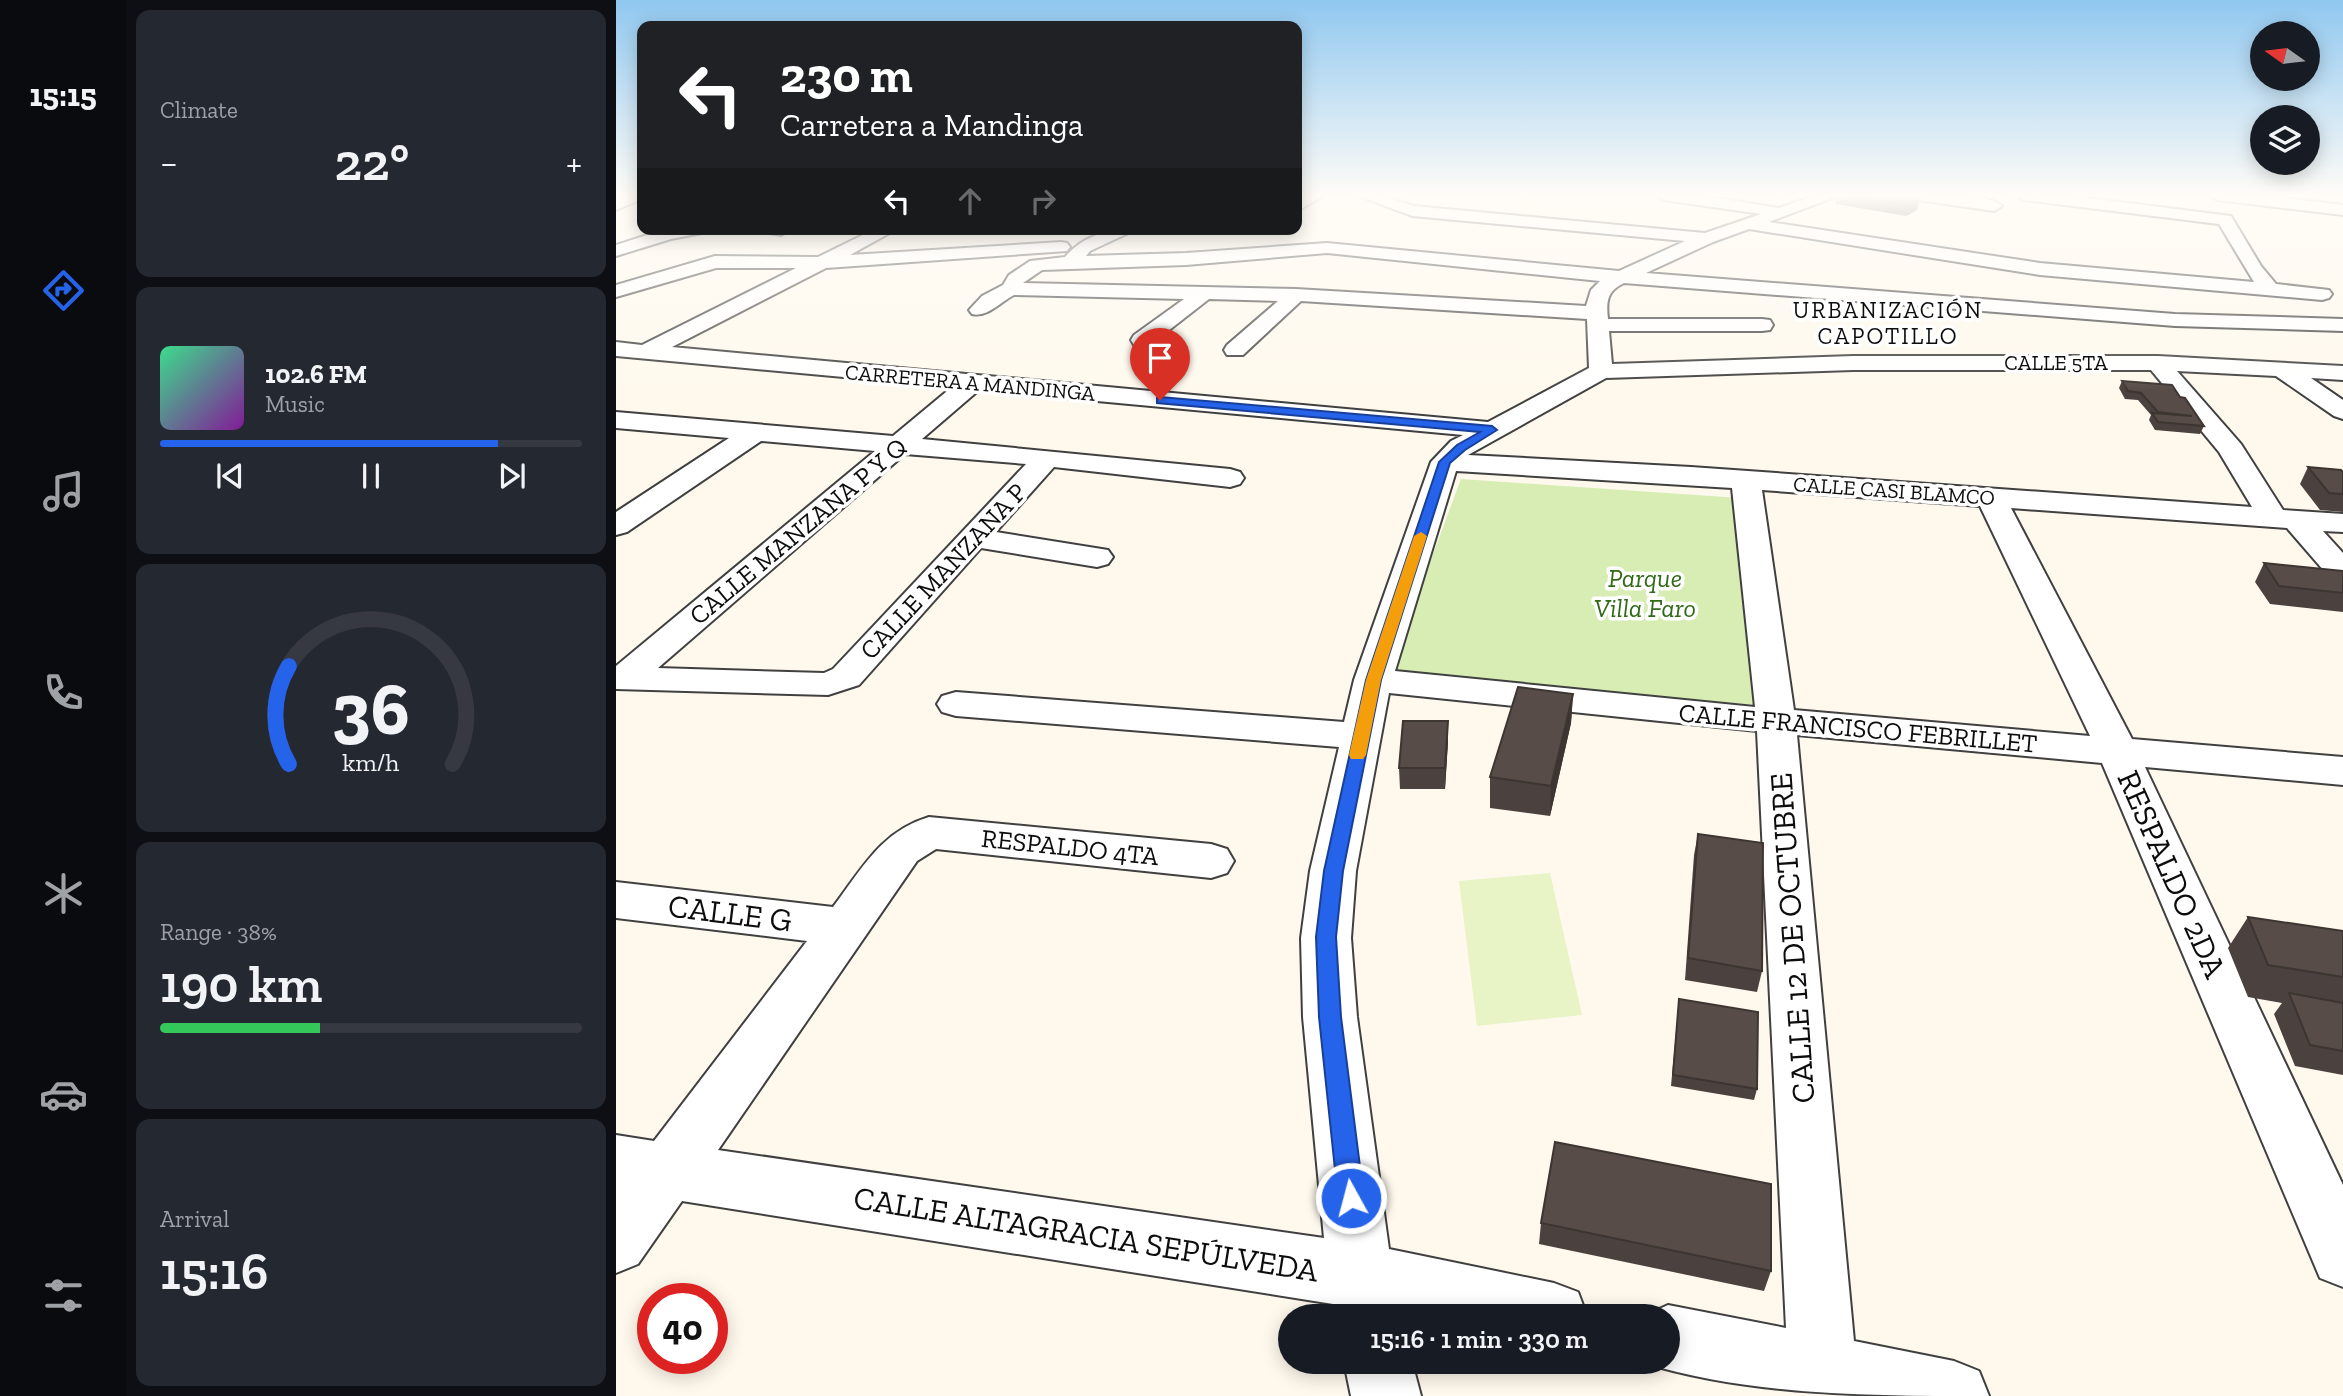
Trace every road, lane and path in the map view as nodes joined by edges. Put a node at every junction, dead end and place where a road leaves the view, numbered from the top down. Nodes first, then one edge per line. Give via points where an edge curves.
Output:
1 (716, 260) edge
2 (827, 260) edge
3 (881, 260) edge
4 (1056, 260) edge
5 (1455, 260) edge
6 (1657, 260) edge
7 (1982, 260) edge
8 (2247, 260) edge
9 (821, 263) junction
10 (708, 264) junction
11 (2227, 267) dead end
12 (2253, 270) junction
13 (2303, 276) dead end
14 (1619, 277) junction
15 (1010, 289) junction
16 (2271, 290) junction
17 (616, 291) edge
18 (1206, 292) junction
19 (2322, 294) dead end
20 (1296, 295) junction
21 (979, 310) dead end
22 (1596, 319) junction
23 (1762, 325) dead end
24 (2343, 325) edge
25 (1142, 340) dead end
26 (616, 349) edge
27 (1235, 350) dead end
28 (645, 352) junction
29 (2158, 363) junction
30 (2283, 370) junction
31 (1601, 371) junction
32 (2343, 373) edge
33 (972, 383) junction
34 (2343, 411) edge
35 (616, 420) edge
36 (1492, 430) junction
37 (756, 432) junction
38 (901, 444) junction
39 (1047, 458) junction
40 (1445, 462) junction
41 (1230, 478) dead end
42 (1746, 481) junction
43 (1991, 497) junction
44 (2284, 518) junction
45 (2343, 523) edge
46 (616, 526) edge
47 (974, 538) junction
48 (1097, 557) dead end
49 (2343, 572) edge
50 (620, 678) edge
51 (1373, 680) junction
52 (956, 704) dead end
53 (1776, 721) junction
54 (1361, 736) junction
55 (2118, 752) junction
56 (2343, 771) edge
57 (1211, 861) dead end
58 (616, 900) edge
59 (844, 927) junction
60 (643, 1167) edge
61 (616, 1242) edge
62 (2343, 1255) edge
63 (1364, 1296) edge
64 (1440, 1304) edge
65 (1680, 1342) edge
66 (1381, 1374) edge
67 (1823, 1384) edge
68 (1386, 1396) edge
69 (1954, 1396) edge

1 - 10 street
2 - 9 street
3 - 9 street
4 - 15 street via 1037,265
5 - 14 street
6 - 14 street
7 - 16 street
8 - 12 street
9 - 10 street
9 - 28 street
10 - 17 street
11 - 12 street
12 - 13 street
12 - 16 street
14 - 22 street via 1601,290
14 - 24 street via 2175,320
15 - 18 street
15 - 21 street
16 - 19 street
18 - 20 street
18 - 25 street
20 - 22 street
20 - 27 street
22 - 23 street
22 - 31 street
26 - 28 street, CARRETERA A MANDINGA
28 - 33 street, CARRETERA A MANDINGA
29 - 30 street, CALLE 5TA
29 - 31 street, CALLE 5TA via 1853,363
29 - 44 street via 2231,450 2245,476
30 - 32 street, CALLE 5TA
30 - 34 street
31 - 36 street
33 - 36 street, CARRETERA A MANDINGA
33 - 38 street, CALLE MANZANA P Y Q
35 - 37 street
36 - 40 street
37 - 38 street
37 - 46 street
38 - 39 street
38 - 50 street, CALLE MANZANA P Y Q
39 - 41 street
39 - 47 street, CALLE MANZANA P
40 - 42 street, CALLE CASI BLAMCO
40 - 51 street
42 - 43 street, CALLE CASI BLAMCO
42 - 53 street, CALLE 12 DE OCTUBRE
43 - 44 street, CALLE CASI BLAMCO
43 - 55 street, RESPALDO 2DA
44 - 45 street, CALLE CASI BLAMCO
44 - 49 street
47 - 48 street
47 - 50 street, CALLE MANZANA P via 846,677 837,681
51 - 53 street, CALLE FRANCISCO FEBRILLET
51 - 54 street
52 - 54 street
53 - 55 street, CALLE FRANCISCO FEBRILLET
53 - 67 street, CALLE 12 DE OCTUBRE
54 - 63 street via 1326,937 1330,1017
55 - 56 street, CALLE FRANCISCO FEBRILLET
55 - 62 street, RESPALDO 2DA
57 - 59 street, RESPALDO 4TA via 929,833 901,850
58 - 59 street, CALLE G
59 - 60 street
60 - 61 street
60 - 63 street, CALLE ALTAGRACIA SEPÚLVEDA
63 - 64 street, CALLE ALTAGRACIA SEPÚLVEDA
65 - 67 street
66 - 68 street
67 - 69 street

